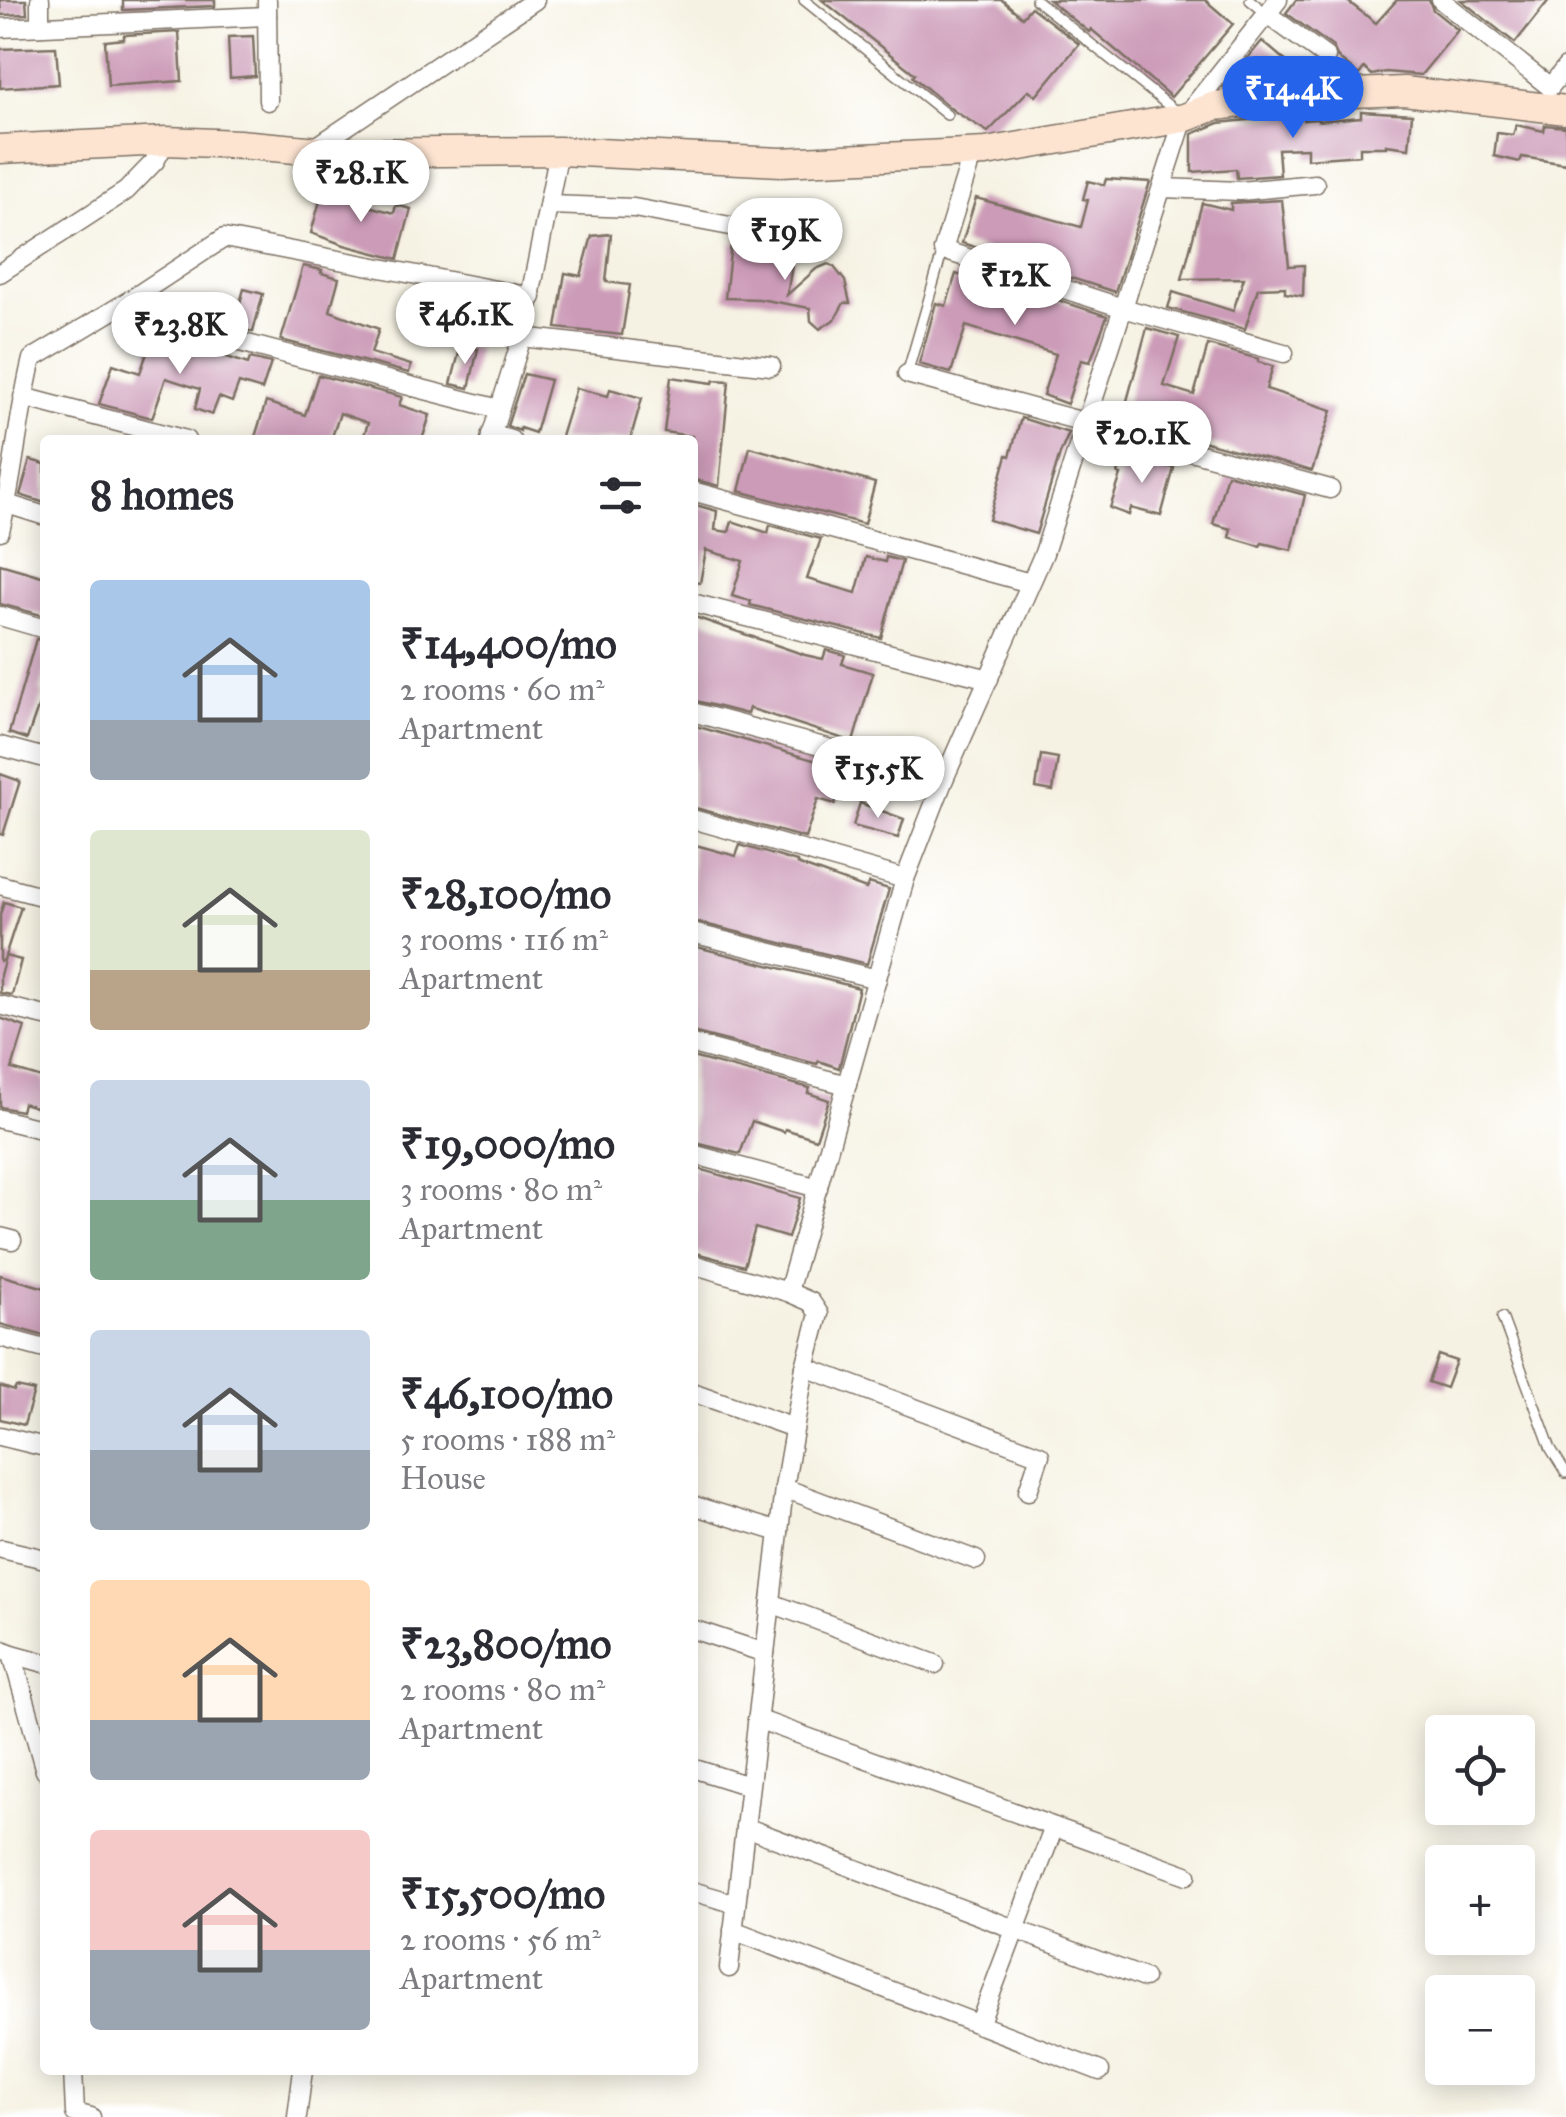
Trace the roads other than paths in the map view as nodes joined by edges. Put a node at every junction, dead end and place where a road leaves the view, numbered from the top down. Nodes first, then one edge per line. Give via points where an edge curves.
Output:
1 (40, 0) edge
2 (535, 0) edge
3 (804, 0) edge
4 (1036, 0) edge
5 (1250, 0) edge
6 (1441, 0) edge
7 (1272, 7) edge
8 (267, 8) edge
9 (40, 26) junction
10 (0, 28) edge
11 (1326, 57) dead end
12 (1566, 66) edge
13 (268, 101) dead end
14 (1566, 110) edge
15 (947, 114) dead end
16 (1184, 118) junction
17 (166, 141) junction
18 (0, 150) edge
19 (300, 151) junction
20 (558, 151) junction
21 (973, 152) junction
22 (1315, 184) dead end
23 (1162, 188) junction
24 (550, 205) junction
25 (773, 234) dead end
26 (943, 250) junction
27 (0, 273) edge
28 (532, 297) junction
29 (128, 302) junction
30 (1124, 308) junction
31 (522, 337) junction
32 (1284, 353) dead end
33 (771, 366) dead end
34 (907, 374) joint
35 (22, 397) junction
36 (499, 409) junction
37 (1085, 423) junction
38 (167, 435) edge
39 (491, 435) edge
40 (1330, 489) dead end
41 (698, 493) edge
42 (7, 504) junction
43 (40, 514) edge
44 (0, 532) edge
45 (1030, 584) junction
46 (698, 605) edge
47 (0, 616) edge
48 (40, 628) edge
49 (989, 679) junction
50 (698, 714) edge
51 (0, 746) edge
52 (40, 757) edge
53 (944, 779) junction
54 (698, 821) edge
55 (905, 880) junction
56 (0, 885) edge
57 (40, 896) edge
58 (698, 935) edge
59 (877, 979) junction
60 (0, 1004) edge
61 (40, 1015) edge
62 (698, 1046) edge
63 (847, 1085) junction
64 (0, 1118) edge
65 (40, 1129) edge
66 (698, 1156) edge
67 (818, 1188) junction
68 (698, 1266) edge
69 (788, 1292) junction
70 (1502, 1317) dead end
71 (0, 1337) edge
72 (40, 1348) edge
73 (805, 1367) junction
74 (698, 1394) edge
75 (794, 1428) junction
76 (0, 1436) edge
77 (40, 1447) edge
78 (1566, 1472) edge
79 (784, 1488) junction
80 (1028, 1491) dead end
81 (698, 1507) edge
82 (779, 1532) junction
83 (1, 1550) edge
84 (40, 1559) edge
85 (976, 1560) dead end
86 (770, 1603) junction
87 (698, 1631) edge
88 (6, 1652) edge
89 (764, 1653) junction
90 (40, 1662) edge
91 (935, 1664) dead end
92 (757, 1718) junction
93 (40, 1756) edge
94 (698, 1770) edge
95 (749, 1786) junction
96 (745, 1827) junction
97 (1054, 1827) junction
98 (1187, 1875) dead end
99 (698, 1893) edge
100 (736, 1904) junction
101 (733, 1930) junction
102 (1015, 1930) junction
103 (728, 1968) dead end
104 (1144, 1978) dead end
105 (979, 2025) junction
106 (1100, 2071) dead end
107 (73, 2075) edge
108 (302, 2075) edge
109 (80, 2116) edge
110 (297, 2117) edge

1 - 9 street
2 - 19 street
3 - 15 lane
4 - 16 lane
5 - 7 lane
6 - 12 street via 1550,87
7 - 11 street
7 - 16 street
8 - 9 street
8 - 13 street
9 - 10 street
14 - 16 street via 1404,91 1215,106
16 - 21 street
16 - 23 street
17 - 18 street
17 - 19 street
17 - 27 street via 126,191
19 - 20 street
20 - 21 street via 780,162
20 - 24 street
21 - 26 street
22 - 23 street via 1240,191
23 - 30 street
24 - 25 street via 634,208
24 - 28 street
26 - 30 street
26 - 34 lane
28 - 29 street via 224,238
28 - 31 street
29 - 35 street via 32,360
29 - 36 street via 143,317
30 - 32 street
30 - 37 street
31 - 33 street
31 - 36 street
34 - 37 street
35 - 38 street
35 - 42 street
36 - 39 street
37 - 40 street
37 - 45 street
41 - 45 street
42 - 43 street
42 - 44 street
45 - 49 street
46 - 49 street
47 - 48 street
49 - 53 street
50 - 53 street
51 - 52 street
53 - 55 street
54 - 55 street
55 - 59 street
56 - 57 street
58 - 59 street
59 - 63 street
60 - 61 street
62 - 63 street
63 - 67 street
64 - 65 street
66 - 67 street
67 - 69 street
68 - 69 street
69 - 73 street via 811,1302 819,1314
70 - 78 lane via 1551,1450
71 - 72 street
73 - 75 street
73 - 80 street via 1040,1455
74 - 75 street
75 - 79 street
76 - 77 street
79 - 82 street
79 - 85 street
81 - 82 street
82 - 86 street
83 - 84 street
86 - 89 street
86 - 91 street
87 - 89 street
88 - 90 street
88 - 93 street
89 - 92 street
92 - 95 street
92 - 97 street
94 - 95 street
95 - 96 street
96 - 100 street
96 - 102 street
97 - 98 street
97 - 102 street
99 - 100 street
100 - 101 street
101 - 103 street
101 - 105 street
102 - 104 street
102 - 105 street
105 - 106 street
107 - 109 street
108 - 110 street

